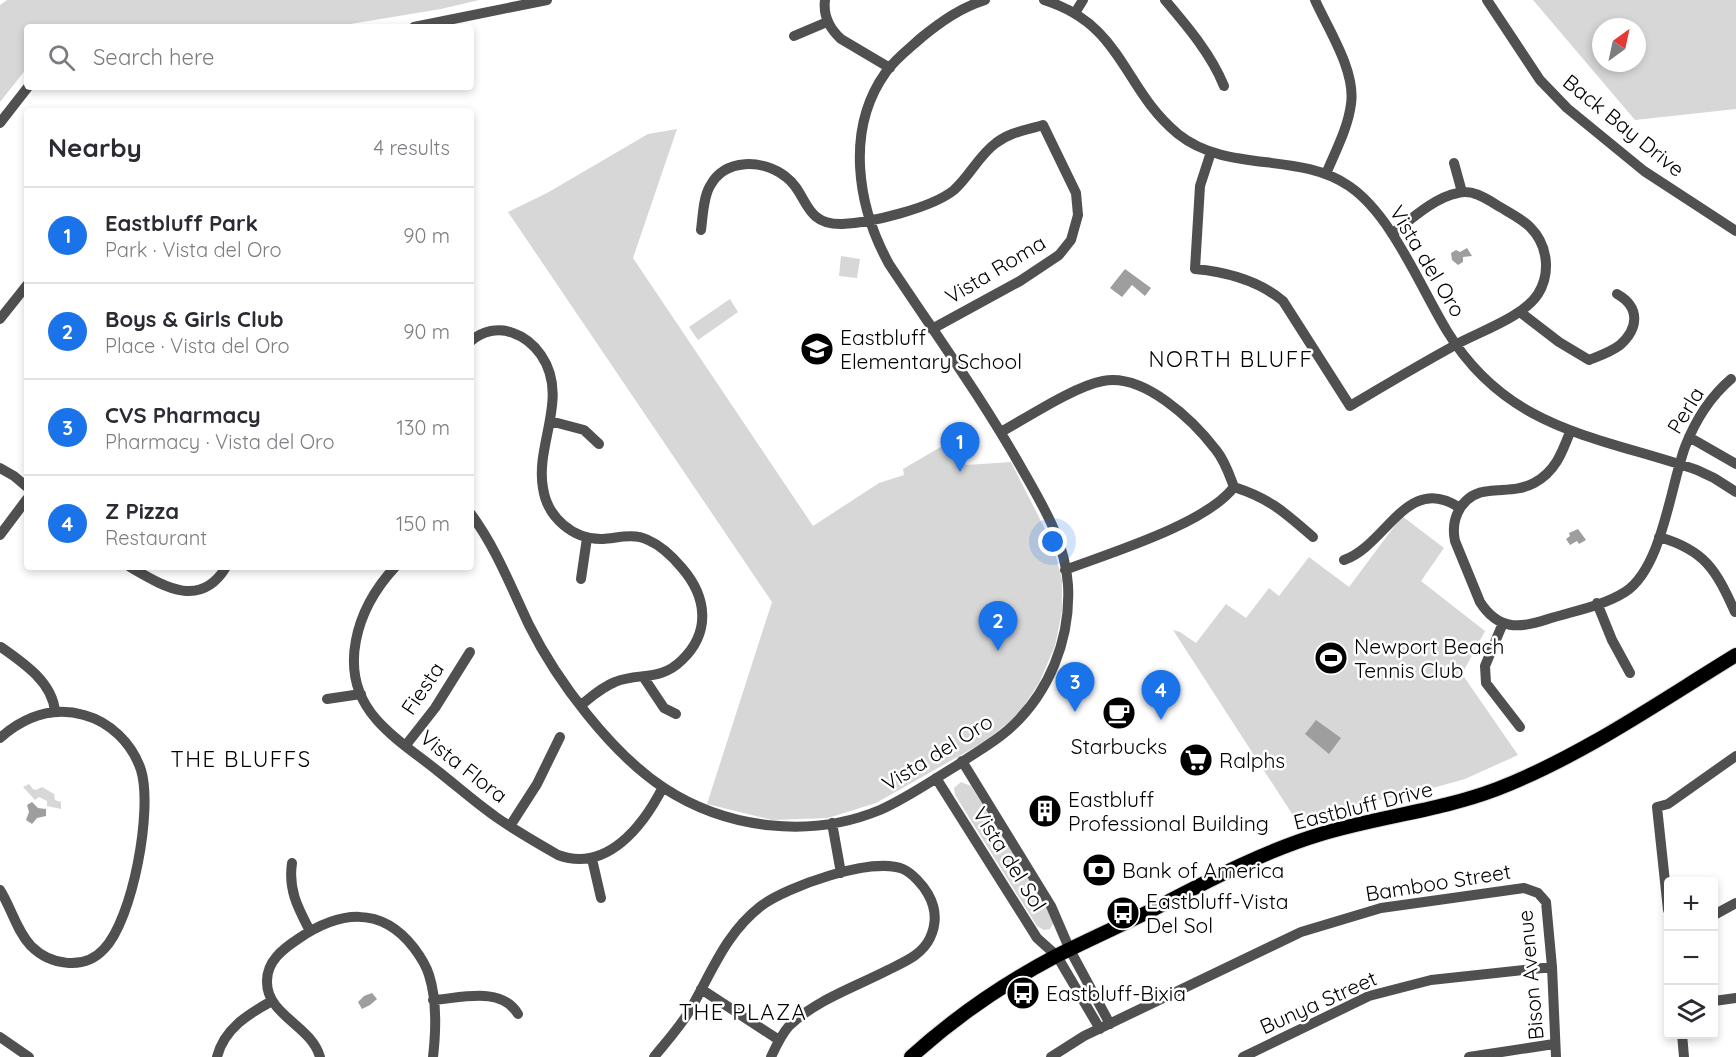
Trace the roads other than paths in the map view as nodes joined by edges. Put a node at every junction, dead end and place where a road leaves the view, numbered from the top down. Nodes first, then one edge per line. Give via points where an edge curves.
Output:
1 (547, 0) edge
2 (825, 0) edge
3 (985, 0) edge
4 (1044, 0) edge
5 (1083, 0) edge
6 (1165, 0) edge
7 (1315, 0) edge
8 (1488, 0) edge
9 (960, 4) edge
10 (1075, 13) junction
11 (827, 22) junction
12 (429, 24) edge
13 (794, 36) dead end
14 (890, 68) junction
15 (1224, 86) dead end
16 (26, 90) edge
17 (0, 123) edge
18 (1211, 152) junction
19 (1454, 163) dead end
20 (1326, 174) junction
21 (1461, 192) junction
22 (869, 220) junction
23 (701, 230) dead end
24 (1736, 231) edge
25 (1392, 234) junction
26 (24, 289) edge
27 (1617, 294) dead end
28 (1520, 312) junction
29 (0, 319) edge
30 (932, 329) junction
31 (474, 339) edge
32 (1456, 344) junction
33 (1731, 379) dead end
34 (550, 421) junction
35 (1001, 432) junction
36 (1570, 432) junction
37 (1689, 437) junction
38 (599, 444) dead end
39 (1679, 464) junction
40 (1736, 464) edge
41 (0, 468) edge
42 (24, 484) edge
43 (1234, 487) junction
44 (1736, 492) edge
45 (24, 503) edge
46 (1460, 508) junction
47 (474, 519) edge
48 (0, 535) edge
49 (1313, 537) dead end
50 (1659, 537) junction
51 (587, 538) junction
52 (1344, 560) dead end
53 (136, 570) edge
54 (224, 570) edge
55 (393, 570) edge
56 (1065, 570) junction
57 (581, 579) dead end
58 (1597, 603) junction
59 (1735, 612) edge
60 (1503, 623) junction
61 (1, 647) edge
62 (470, 652) dead end
63 (1736, 655) edge
64 (1630, 673) dead end
65 (644, 678) junction
66 (361, 694) junction
67 (327, 699) dead end
68 (581, 705) junction
69 (56, 712) junction
70 (676, 714) dead end
71 (1520, 727) dead end
72 (560, 737) dead end
73 (0, 738) edge
74 (405, 745) junction
75 (1736, 756) edge
76 (962, 761) junction
77 (936, 778) junction
78 (663, 787) junction
79 (832, 823) junction
80 (510, 826) junction
81 (592, 859) junction
82 (292, 863) dead end
83 (842, 873) junction
84 (1664, 877) edge
85 (0, 890) edge
86 (1538, 892) joint
87 (601, 898) dead end
88 (1736, 903) edge
89 (1718, 912) edge
90 (310, 931) junction
91 (1064, 953) junction
92 (1552, 967) junction
93 (701, 989) junction
94 (1736, 998) edge
95 (433, 1000) junction
96 (1718, 1000) edge
97 (272, 1001) junction
98 (518, 1014) dead end
99 (1105, 1027) junction
100 (0, 1037) edge
101 (1682, 1039) edge
102 (779, 1040) junction
103 (1554, 1044) junction
104 (29, 1057) edge
105 (217, 1057) edge
106 (320, 1057) edge
107 (433, 1057) edge
108 (654, 1057) edge
109 (771, 1057) edge
110 (911, 1057) edge
111 (1051, 1057) edge
112 (1243, 1057) edge
113 (1469, 1057) edge
114 (1556, 1057) edge
115 (1684, 1057) edge

1 - 12 street
2 - 11 street
3 - 9 street, Vista del Oro
4 - 10 street, Vista del Oro
5 - 10 street
6 - 15 street via 1196,39
7 - 20 street via 1348,70 1352,91 1348,119
8 - 24 street, Back Bay Drive via 1540,80 1567,108 1644,171
9 - 14 street, Vista del Oro
10 - 18 street, Vista del Oro via 1111,45 1167,124 1188,141
11 - 13 street
11 - 14 street via 841,39
14 - 22 street, Vista del Oro via 872,97 861,143 862,188
16 - 17 street
18 - 20 street, Vista del Oro
18 - 32 street via 1200,186 1195,269 1246,280 1283,301 1350,406
19 - 21 street
20 - 25 street, Vista del Oro via 1365,198
21 - 25 street via 1420,213
21 - 28 street via 1484,198 1525,222 1538,237 1546,258 1545,278 1537,296
22 - 23 street via 842,224 823,221 808,209 787,177 758,165 739,164 723,171 710,186
22 - 30 street, Vista del Oro via 889,264
22 - 30 street, Vista Roma via 940,200 963,182 996,143 1043,125 1076,193 1078,215 1071,240 1059,255 1015,285
25 - 32 street, Vista del Oro
26 - 29 street
27 - 28 street via 1632,307 1631,329 1620,344 1589,360
28 - 32 street
30 - 35 street, Vista del Oro
31 - 34 street via 486,332 504,330 521,336 536,348 550,376
32 - 36 street, Vista del Oro via 1500,391 1531,414
33 - 37 street, Perla via 1710,402
34 - 38 street via 584,430
34 - 51 street via 541,478 544,496 559,522
35 - 43 street via 1090,384 1113,379 1129,381 1155,394 1201,432 1224,462
35 - 56 street, Vista del Oro via 1050,519
36 - 39 street, Vista del Oro
36 - 46 street via 1558,460 1542,479 1520,489 1479,493
37 - 39 street, Perla
37 - 40 street
39 - 44 street, Vista del Oro
39 - 50 street, Perla
41 - 42 street
43 - 49 street via 1276,505
43 - 56 street via 1186,521
45 - 48 street
46 - 52 street via 1443,499 1416,501 1369,546
46 - 60 street via 1454,525 1455,541 1480,602
47 - 68 street, Vista del Oro via 494,549 542,648
50 - 58 street, Perla via 1641,578 1625,592
50 - 59 street via 1686,547 1707,561
51 - 57 street
51 - 65 street via 639,537 657,544 674,558 700,597 703,622 691,650 667,672
53 - 54 street via 173,589 191,591 212,584
55 - 66 street, Vista Flora via 369,603 356,634 354,664
56 - 76 street, Vista del Oro via 1067,620 1051,673 1020,718
58 - 60 street, Perla via 1532,625
58 - 64 street
60 - 71 street via 1485,666 1486,683
61 - 69 street via 49,689
62 - 74 street, Fiesta via 435,708
63 - 91 main road, Eastbluff Drive via 1578,751 1516,781 1443,807 1346,827 1289,845
65 - 68 street via 614,682
65 - 70 street via 664,708
66 - 67 street
66 - 74 street, Vista Flora via 375,718
68 - 78 street, Vista del Oro via 621,750
69 - 73 street via 19,723
69 - 85 street via 77,713 101,721 121,737 137,760 144,795 139,855 130,893 105,949 89,960 71,964 49,959 30,945
72 - 80 street
74 - 80 street, Vista Flora
75 - 84 street via 1668,804 1657,807
76 - 77 street, Vista del Oro
76 - 91 street, Vista del Sol via 1051,906
77 - 79 street, Vista del Oro via 881,809
77 - 91 street, Vista del Sol via 1037,938
78 - 79 street, Vista del Oro via 704,809 751,823 786,827
78 - 81 street via 635,829 611,850
79 - 83 street
80 - 81 street, Vista Flora via 558,855 573,860
81 - 87 street
82 - 90 street via 294,898
83 - 93 street via 790,889 762,905 727,940
83 - 102 street via 870,866 904,869 924,888 933,906 934,927 926,945 911,958 812,1008 788,1027
86 - 92 street, Bison Avenue via 1546,902
86 - 99 street, Bamboo Street via 1524,888 1381,908 1301,932
88 - 89 street
90 - 95 street via 350,917 387,923 405,936 420,956 430,976
90 - 97 street via 288,945 272,962 267,981
91 - 99 street
91 - 110 main road, Eastbluff Drive via 970,1009
92 - 103 street, Bison Avenue
92 - 112 street, Bunya Street via 1431,980 1369,996
93 - 102 street
93 - 108 street via 681,1025
94 - 96 street
95 - 98 street via 496,996
95 - 107 street
97 - 105 street via 228,1033
97 - 106 street via 307,1034
99 - 111 street, Bamboo Street
100 - 104 street
101 - 115 street
102 - 109 street
103 - 113 street
103 - 114 street, Bison Avenue

